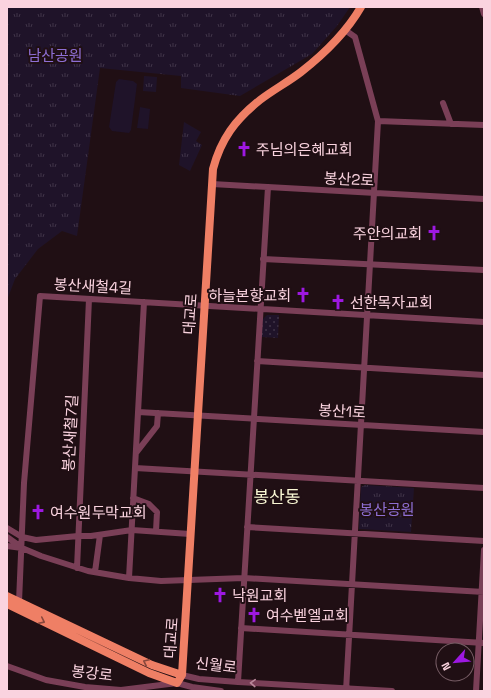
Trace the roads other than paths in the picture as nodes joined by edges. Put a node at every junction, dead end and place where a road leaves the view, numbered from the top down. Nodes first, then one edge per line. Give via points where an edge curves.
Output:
1 (361, 7) edge
2 (482, 7) edge
3 (484, 14) edge
4 (345, 30) junction
5 (443, 103) dead end
6 (378, 121) junction
7 (451, 124) junction
8 (484, 125) edge
9 (212, 184) junction
10 (268, 187) junction
11 (375, 193) junction
12 (484, 199) edge
13 (263, 259) junction
14 (371, 264) junction
15 (484, 270) edge
16 (89, 299) junction
17 (144, 302) junction
18 (205, 306) junction
19 (260, 309) junction
20 (368, 316) junction
21 (484, 322) edge
22 (257, 362) junction
23 (366, 368) junction
24 (484, 374) edge
25 (138, 412) junction
26 (158, 413) junction
27 (198, 415) junction
28 (253, 419) junction
29 (362, 425) junction
30 (484, 432) edge
31 (136, 453) junction
32 (135, 468) junction
33 (194, 471) junction
34 (250, 474) junction
35 (359, 481) junction
36 (484, 488) edge
37 (133, 498) junction
38 (247, 527) junction
39 (7, 528) edge
40 (132, 530) junction
41 (156, 531) junction
42 (356, 533) junction
43 (190, 534) junction
44 (100, 535) junction
45 (78, 536) junction
46 (7, 537) edge
47 (22, 537) junction
48 (484, 540) edge
49 (7, 546) edge
50 (22, 548) junction
51 (484, 550) edge
52 (77, 568) junction
53 (95, 572) junction
54 (129, 578) junction
55 (244, 578) junction
56 (188, 579) junction
57 (353, 584) junction
58 (483, 592) edge
59 (7, 596) edge
60 (19, 602) junction
61 (7, 604) edge
62 (241, 628) junction
63 (350, 635) junction
64 (481, 643) edge
65 (7, 666) edge
66 (182, 675) junction
67 (238, 682) junction
68 (177, 684) junction
69 (347, 690) edge
70 (221, 691) edge
71 (392, 691) edge
72 (476, 691) edge

1 - 4 main road, 대교로
2 - 3 street
4 - 6 street via 355,37
4 - 9 main road, 대교로 via 326,51 260,100 235,123 216,156
5 - 7 street
6 - 7 street
6 - 11 street
7 - 8 street
9 - 10 street, 봉산2로
9 - 18 main road, 대교로
10 - 11 street, 봉산2로
10 - 13 street
11 - 12 street, 봉산2로
11 - 14 street
13 - 14 street
13 - 19 street
14 - 15 street
14 - 20 street
16 - 17 street, 봉산새철4길
16 - 45 street, 봉산새철7길
16 - 47 street, 봉산새철4길 via 40,296 24,483
17 - 18 street, 봉산새철4길
17 - 25 street
18 - 19 street, 봉산새철4길
18 - 27 main road, 대교로
19 - 20 street, 봉산새철4길
19 - 22 street
20 - 21 street, 봉산새철4길
20 - 23 street
22 - 23 street
22 - 28 street
23 - 24 street
23 - 29 street
25 - 26 street, 봉산1로
25 - 31 street
26 - 27 street, 봉산1로
26 - 31 street via 157,426
27 - 28 street, 봉산1로
27 - 33 main road, 대교로
28 - 29 street, 봉산1로
28 - 34 street
29 - 30 street, 봉산1로
29 - 35 street
31 - 32 street
32 - 33 street
32 - 37 street
33 - 34 street
33 - 43 main road, 대교로
34 - 35 street
34 - 38 street
35 - 36 street
35 - 42 street
37 - 40 street
37 - 41 street via 155,509 158,514
38 - 42 street
38 - 55 street
39 - 47 street
40 - 41 street
40 - 44 street
40 - 54 street
41 - 43 street
42 - 48 street
42 - 57 street
43 - 56 main road, 대교로
44 - 45 street
44 - 53 street
45 - 47 street via 36,540
45 - 52 street, 봉산새철7길
46 - 50 street
47 - 50 street, 봉산새철4길
49 - 50 street
50 - 52 street
50 - 60 street, 봉산새철4길
51 - 58 street
52 - 53 street
53 - 54 street
54 - 56 street via 161,581
55 - 56 street
55 - 57 street
55 - 62 street
56 - 66 main road, 대교로
57 - 58 street
57 - 63 street
58 - 64 street
59 - 60 main road, 신월로
66 -> 60 main road, 신월로 via 152,665
61 -> 68 main road, 신월로
62 - 63 street
62 - 67 street
63 - 64 street
63 - 69 street
64 - 72 street
65 - 68 street, 봉강로 via 46,680 85,687 138,689
66 - 67 street, 신월로
66 - 68 main road, 대교로
69 -> 67 street, 신월로
68 - 70 street, 신월로
69 - 71 street, 신월로

